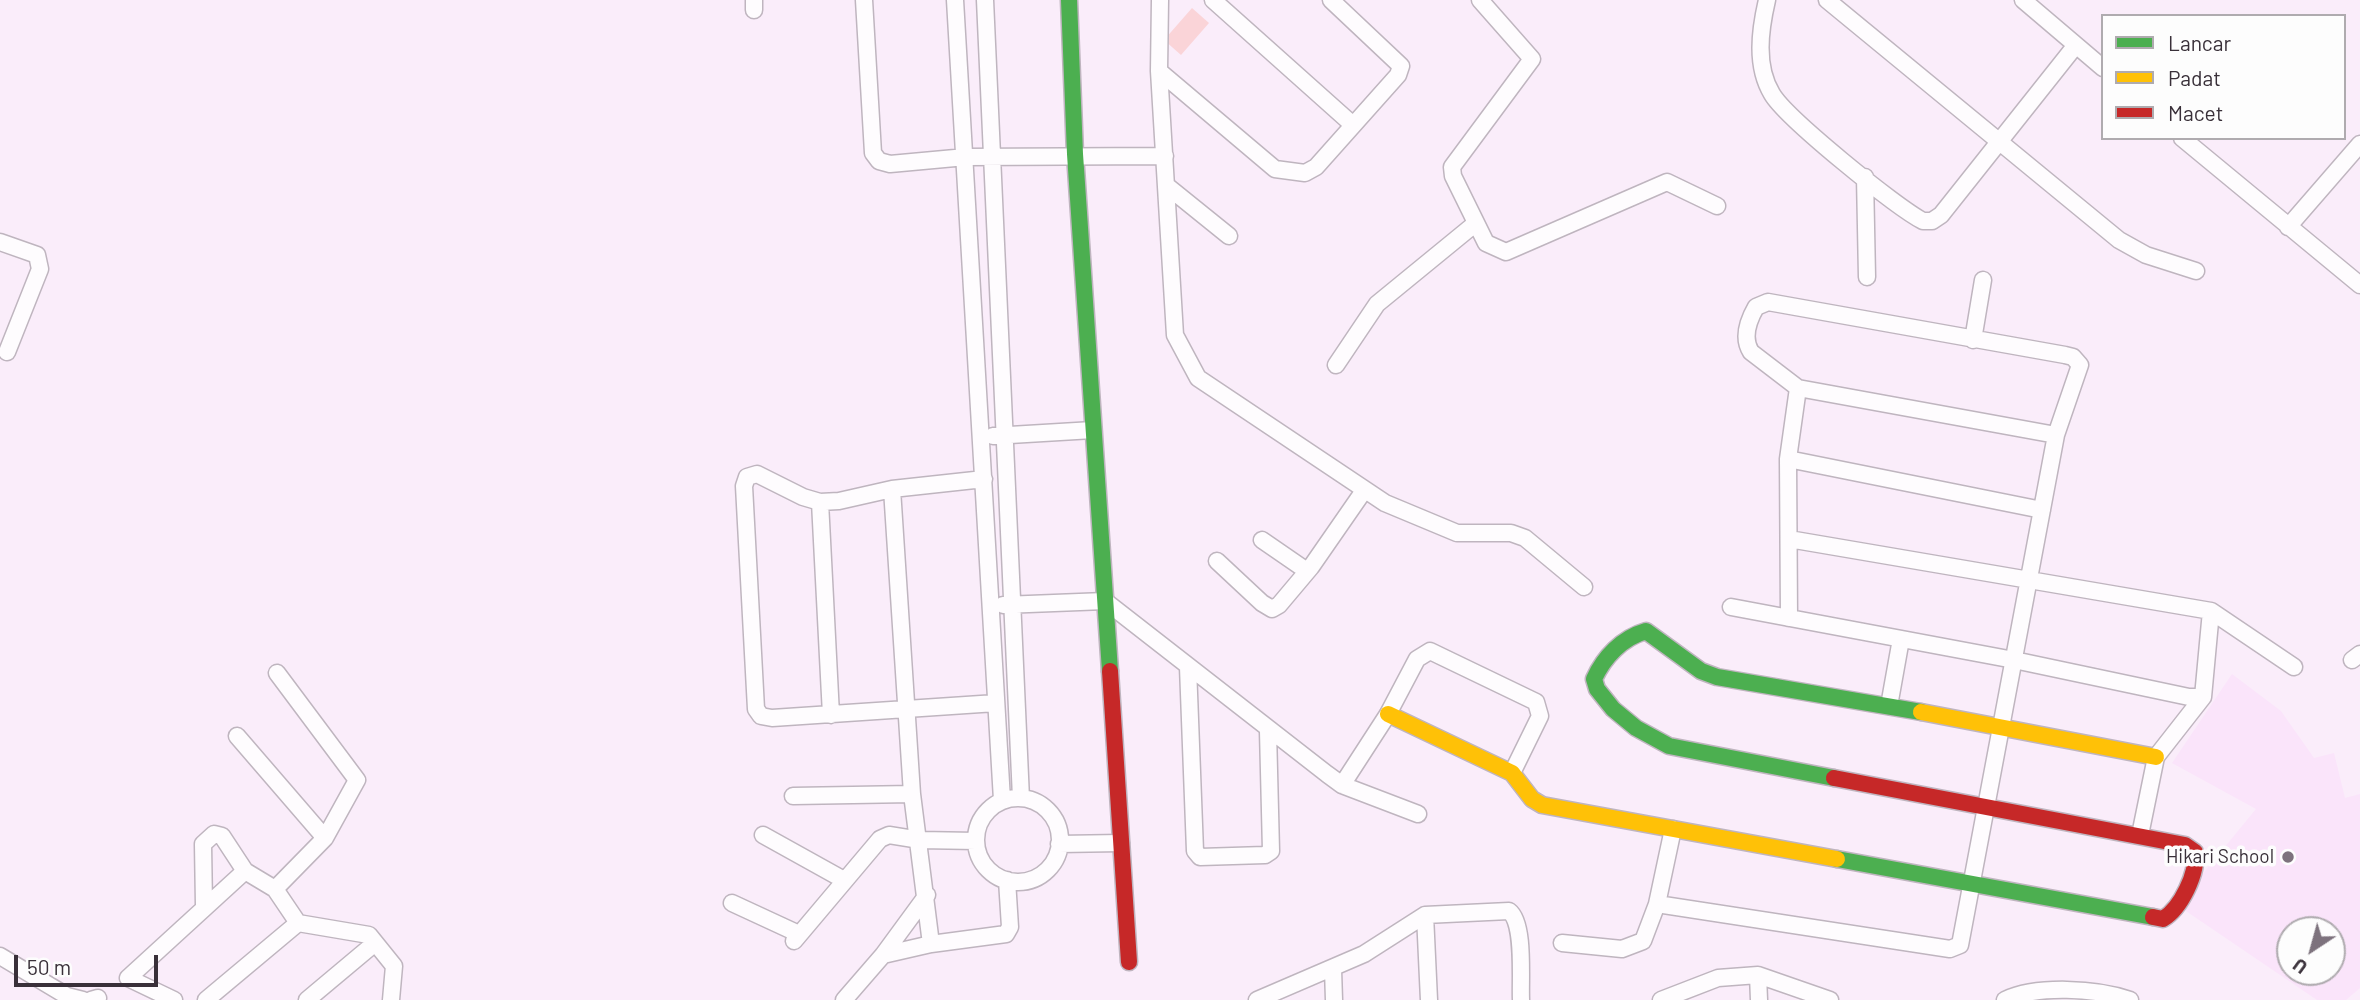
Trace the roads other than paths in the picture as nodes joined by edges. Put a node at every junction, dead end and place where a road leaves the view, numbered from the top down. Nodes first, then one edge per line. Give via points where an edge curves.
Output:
1 (864, 0) edge
2 (955, 0) edge
3 (985, 0) edge
4 (1069, 0) edge
5 (1160, 0) edge
6 (1214, 0) edge
7 (1331, 0) edge
8 (1480, 0) edge
9 (1766, 0) edge
10 (1827, 0) edge
11 (2023, 0) edge
12 (2076, 45) junction
13 (2101, 66) edge
14 (1159, 71) junction
15 (1353, 125) junction
16 (1998, 140) junction
17 (2184, 140) edge
18 (2360, 144) edge
19 (1075, 154) junction
20 (1165, 156) junction
21 (966, 157) junction
22 (990, 157) junction
23 (1865, 177) junction
24 (1167, 186) junction
25 (1717, 206) dead end
26 (1476, 223) junction
27 (2288, 227) junction
28 (1230, 236) dead end
29 (0, 242) edge
30 (2196, 271) dead end
31 (1867, 277) dead end
32 (1983, 280) dead end
33 (2360, 285) edge
34 (1973, 340) junction
35 (7, 352) dead end
36 (1336, 365) dead end
37 (1798, 388) junction
38 (1093, 430) junction
39 (2056, 435) junction
40 (1003, 436) junction
41 (983, 437) junction
42 (1788, 459) junction
43 (984, 479) junction
44 (892, 489) junction
45 (1363, 492) junction
46 (820, 502) junction
47 (2042, 510) junction
48 (1789, 539) junction
49 (1262, 540) dead end
50 (1217, 561) dead end
51 (1307, 571) junction
52 (2028, 579) junction
53 (1584, 587) dead end
54 (1105, 601) junction
55 (1013, 603) junction
56 (990, 606) junction
57 (1731, 607) dead end
58 (2211, 611) junction
59 (1789, 618) junction
60 (1901, 639) junction
61 (2014, 660) junction
62 (1188, 667) junction
63 (2294, 667) dead end
64 (277, 673) dead end
65 (2203, 697) junction
66 (996, 703) junction
67 (1889, 706) junction
68 (908, 710) junction
69 (1388, 714) junction
70 (831, 715) junction
71 (2001, 728) junction
72 (1268, 731) junction
73 (237, 736) dead end
74 (2156, 757) junction
75 (1513, 773) junction
76 (1342, 785) junction
77 (912, 794) junction
78 (793, 796) dead end
79 (1021, 798) junction
80 (1002, 800) junction
81 (1985, 806) junction
82 (1418, 814) dead end
83 (1673, 829) junction
84 (763, 835) dead end
85 (2140, 835) junction
86 (325, 838) junction
87 (920, 840) junction
88 (976, 841) junction
89 (1121, 843) junction
90 (1059, 844) junction
91 (245, 871) junction
92 (844, 880) junction
93 (1007, 880) junction
94 (1972, 885) junction
95 (275, 889) junction
96 (927, 895) junction
97 (732, 903) dead end
98 (1657, 904) junction
99 (204, 906) junction
100 (1425, 915) junction
101 (298, 923) junction
102 (375, 943) junction
103 (1562, 943) dead end
104 (931, 944) junction
105 (883, 955) junction
106 (0, 957) edge
107 (1129, 962) dead end
108 (1333, 969) junction
109 (1758, 975) junction
110 (2065, 996) edge
111 (91, 999) edge
112 (174, 1000) edge
113 (206, 1000) edge
114 (307, 1000) edge
115 (391, 1000) edge
116 (844, 1000) edge
117 (1257, 1000) edge
118 (1334, 1000) edge
119 (1429, 1000) edge
120 (1521, 1000) edge
121 (1661, 1000) edge
122 (1759, 1000) edge
123 (1830, 1000) edge
124 (2005, 1000) edge
125 (2130, 1000) edge

1 - 21 street via 873,153 890,164
2 - 21 street
3 - 22 street
4 - 19 street
5 - 14 street
6 - 15 street
7 - 15 street via 1401,66
8 - 26 street via 1532,59 1452,167
9 - 23 street via 1760,33 1763,71 1772,94 1792,117
10 - 16 street
11 - 12 street
12 - 13 street
12 - 16 street
14 - 15 street via 1275,169 1305,173
14 - 20 street
16 - 23 street via 1932,221 1912,215
16 - 30 street via 2119,240 2146,255
17 - 27 street
18 - 27 street
19 - 20 street
19 - 22 street
19 - 38 street
20 - 24 street
21 - 22 street
21 - 41 street
22 - 40 street
23 - 31 street
24 - 28 street
24 - 45 street via 1175,335 1198,378
25 - 26 street via 1667,182 1506,252 1486,243
26 - 36 street via 1377,304
27 - 33 street
29 - 35 street via 37,255 40,261
32 - 34 street
34 - 37 street via 1761,304 1752,314 1747,346
34 - 39 street via 2077,360 2080,365
37 - 39 street
37 - 42 street
38 - 40 street
38 - 54 street
39 - 47 street
40 - 41 street
40 - 55 street
41 - 43 street
42 - 47 street
42 - 48 street
43 - 44 street
43 - 56 street
44 - 46 street
44 - 68 street
45 - 51 street
45 - 53 street via 1457,533 1511,533 1525,538
46 - 70 street
46 - 70 street via 757,474 745,480 757,709 761,716 772,718
47 - 52 street
48 - 52 street
48 - 59 street
49 - 51 street
50 - 51 street via 1272,609
52 - 58 street
52 - 61 street
54 - 55 street
54 - 62 street
54 - 89 street
55 - 56 street
55 - 79 street
56 - 66 street
57 - 59 street
58 - 63 street
58 - 65 street
59 - 60 street
60 - 61 street
60 - 67 street
61 - 65 street
61 - 71 street
62 - 72 street
62 - 72 street via 1195,851 1200,857 1271,851
64 - 86 street via 357,780
65 - 74 street
66 - 68 street
66 - 80 street
67 - 71 street
67 - 81 street via 1717,677 1701,671 1646,631 1617,649 1594,679 1600,695 1638,730 1669,746
68 - 70 street
68 - 77 street
69 - 75 street
69 - 75 street via 1417,659 1424,652 1436,652 1536,702 1540,716
69 - 76 street
71 - 74 street
71 - 81 street
72 - 76 street
73 - 86 street
74 - 85 street
75 - 83 street via 1542,805
76 - 82 street
77 - 78 street
77 - 87 street
79 - 80 street
79 - 90 street via 1039,804 1053,817
80 - 88 street via 987,811 977,827
81 - 85 street
81 - 94 street
83 - 94 street
83 - 98 street
84 - 92 street
85 - 94 street via 2185,845 2198,856 2167,918
86 - 95 street
87 - 88 street
87 - 92 street via 889,835 880,839
87 - 96 street
88 - 93 street via 982,864
89 - 90 street
89 - 107 street
90 - 93 street via 1049,870 1033,880
91 - 95 street
91 - 99 street
91 - 99 street via 222,836 209,835 203,844
92 - 97 street via 797,937
93 - 104 street via 1010,928 1006,934
94 - 98 street via 1962,941 1954,949
95 - 101 street
96 - 104 street
96 - 105 street
98 - 103 street via 1643,941 1634,947
99 - 112 street via 128,978
100 - 108 street
100 - 119 street
100 - 120 street via 1513,914 1519,931
101 - 102 street via 363,932
101 - 113 street
102 - 114 street
102 - 115 street via 394,966
104 - 105 street
105 - 116 street
106 - 111 street via 68,996
108 - 117 street
108 - 118 street
109 - 121 street via 1718,978
109 - 122 street
109 - 123 street
110 - 124 street via 2034,990
110 - 125 street via 2088,991

